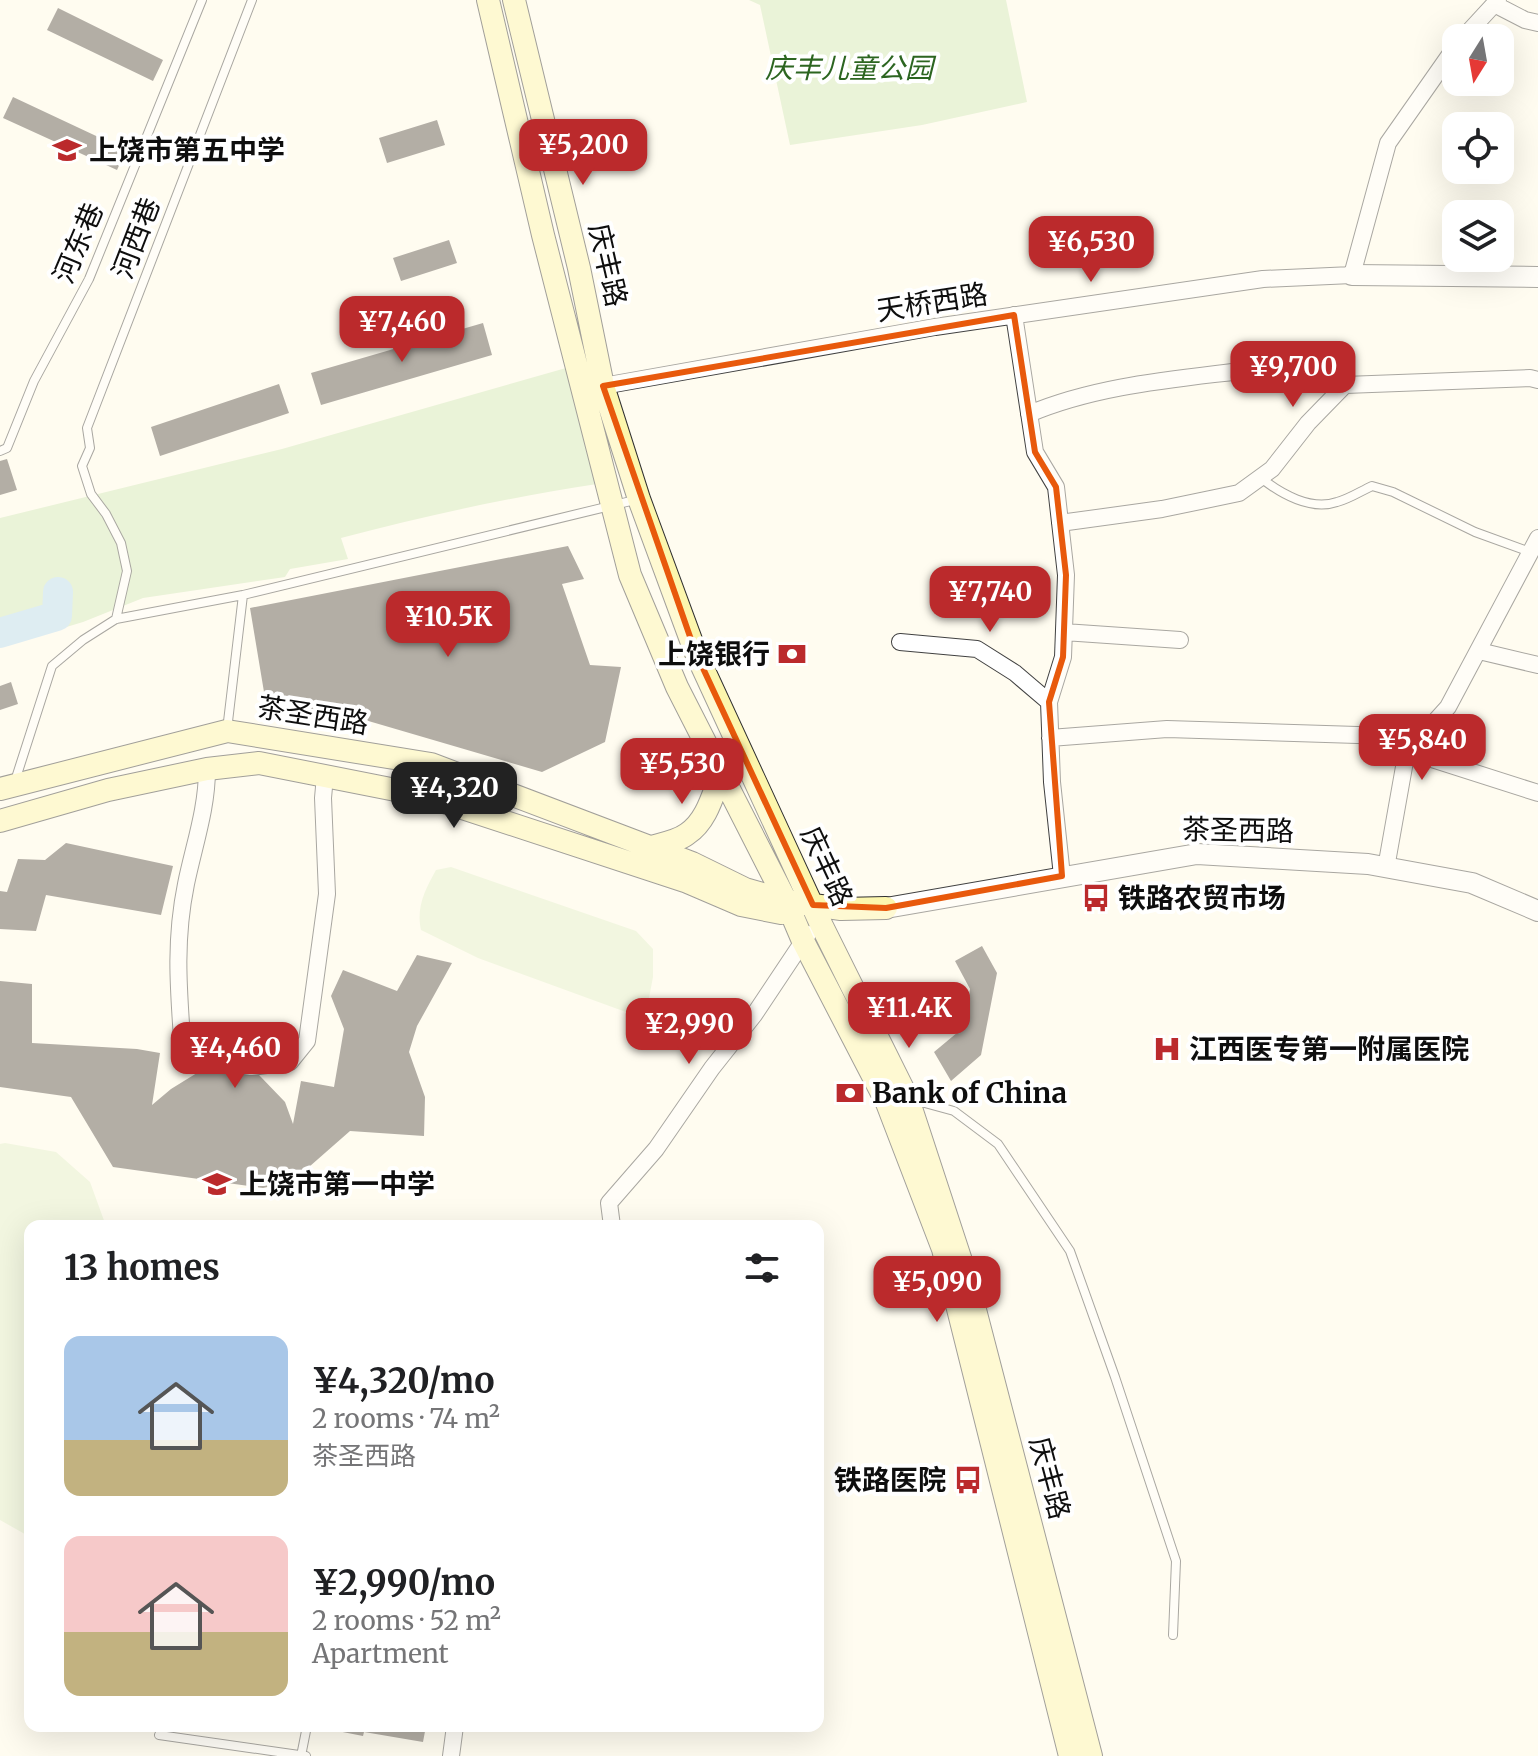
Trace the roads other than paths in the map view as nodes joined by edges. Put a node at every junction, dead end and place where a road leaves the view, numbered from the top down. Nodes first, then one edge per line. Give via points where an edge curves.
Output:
1 (202, 0) edge
2 (252, 0) edge
3 (488, 0) edge
4 (514, 0) edge
5 (1496, 2) edge
6 (1538, 23) edge
7 (1476, 24) edge
8 (1442, 66) edge
9 (1352, 275) junction
10 (1538, 277) edge
11 (1014, 315) junction
12 (1256, 369) dead end
13 (1538, 380) edge
14 (603, 386) junction
15 (1029, 414) junction
16 (0, 451) edge
17 (1260, 478) junction
18 (639, 499) junction
19 (612, 505) junction
20 (1060, 523) junction
21 (1534, 546) edge
22 (243, 595) junction
23 (116, 619) junction
24 (1064, 632) junction
25 (1180, 640) dead end
26 (900, 642) dead end
27 (1479, 651) junction
28 (1538, 665) edge
29 (1049, 702) junction
30 (227, 731) junction
31 (1378, 735) junction
32 (1050, 738) junction
33 (1407, 750) junction
34 (207, 769) junction
35 (721, 774) junction
36 (325, 776) junction
37 (6, 788) edge
38 (1538, 793) edge
39 (0, 821) edge
40 (651, 847) junction
41 (1386, 868) junction
42 (1062, 876) junction
43 (789, 908) junction
44 (886, 908) joint
45 (1538, 911) edge
46 (816, 913) junction
47 (803, 941) junction
48 (908, 1099) junction
49 (611, 1220) edge
50 (1173, 1635) dead end
51 (306, 1732) edge
52 (454, 1732) edge
53 (159, 1735) dead end
54 (303, 1756) edge
55 (451, 1756) edge
56 (1070, 1756) edge
57 (1091, 1756) edge

1 - 16 lane, 河东巷 via 89,279 34,381 7,448
2 - 23 lane, 河西巷 via 87,428 90,448 82,466 91,494 121,543 127,571
3 - 19 main road
4 - 14 main road, 庆丰路
5 - 6 street
5 - 7 street
8 - 9 street via 1388,143
9 - 10 street
9 - 11 street, 天桥西路 via 1263,279
11 - 14 street, 天桥西路
11 - 15 street
12 - 15 street via 1131,386 1062,400
13 - 17 street via 1345,385
14 - 18 main road, 庆丰路
15 - 20 street via 1035,452 1056,487
17 - 20 street via 1239,493
17 - 21 lane via 1308,504 1335,503 1372,486 1475,532
18 - 19 lane
18 - 46 main road, 庆丰路 via 695,651
19 - 22 lane
19 - 35 main road via 630,575
20 - 24 street via 1066,575
21 - 27 street
22 - 23 lane
22 - 30 lane
23 - 37 lane via 52,666
24 - 25 street
24 - 29 street via 1063,657
26 - 29 street via 977,649
27 - 28 street
27 - 31 street via 1448,707 1421,737
29 - 32 street
30 - 37 main road, 茶圣西路
30 - 40 main road, 茶圣西路 via 431,764
31 - 32 street via 1167,729
31 - 33 street
32 - 42 street
33 - 38 street
33 - 41 street
34 - 36 main road, 茶圣西路 via 259,763
34 - 36 street via 176,960 182,1038 203,1059 251,1067 290,1062 307,1041 327,894
34 - 39 main road, 茶圣西路
35 - 40 main road via 704,817 686,835
35 - 43 main road
36 - 43 main road, 茶圣西路 via 426,796 685,881 741,905
40 - 43 main road, 茶圣西路
41 - 42 street, 茶圣西路 via 1197,854
41 - 45 street, 茶圣西路 via 1472,883
42 - 44 street, 茶圣西路
43 - 46 main road, 茶圣西路
43 - 47 main road
44 - 46 main road, 茶圣西路 via 843,922
46 - 47 street
46 - 48 main road, 庆丰路
47 - 49 street via 656,1149 609,1203
47 - 56 main road via 887,1103 943,1249
48 - 50 lane via 954,1111 998,1144 1070,1251 1176,1561
48 - 57 main road, 庆丰路 via 967,1279
51 - 54 lane
52 - 55 street
53 - 54 lane

